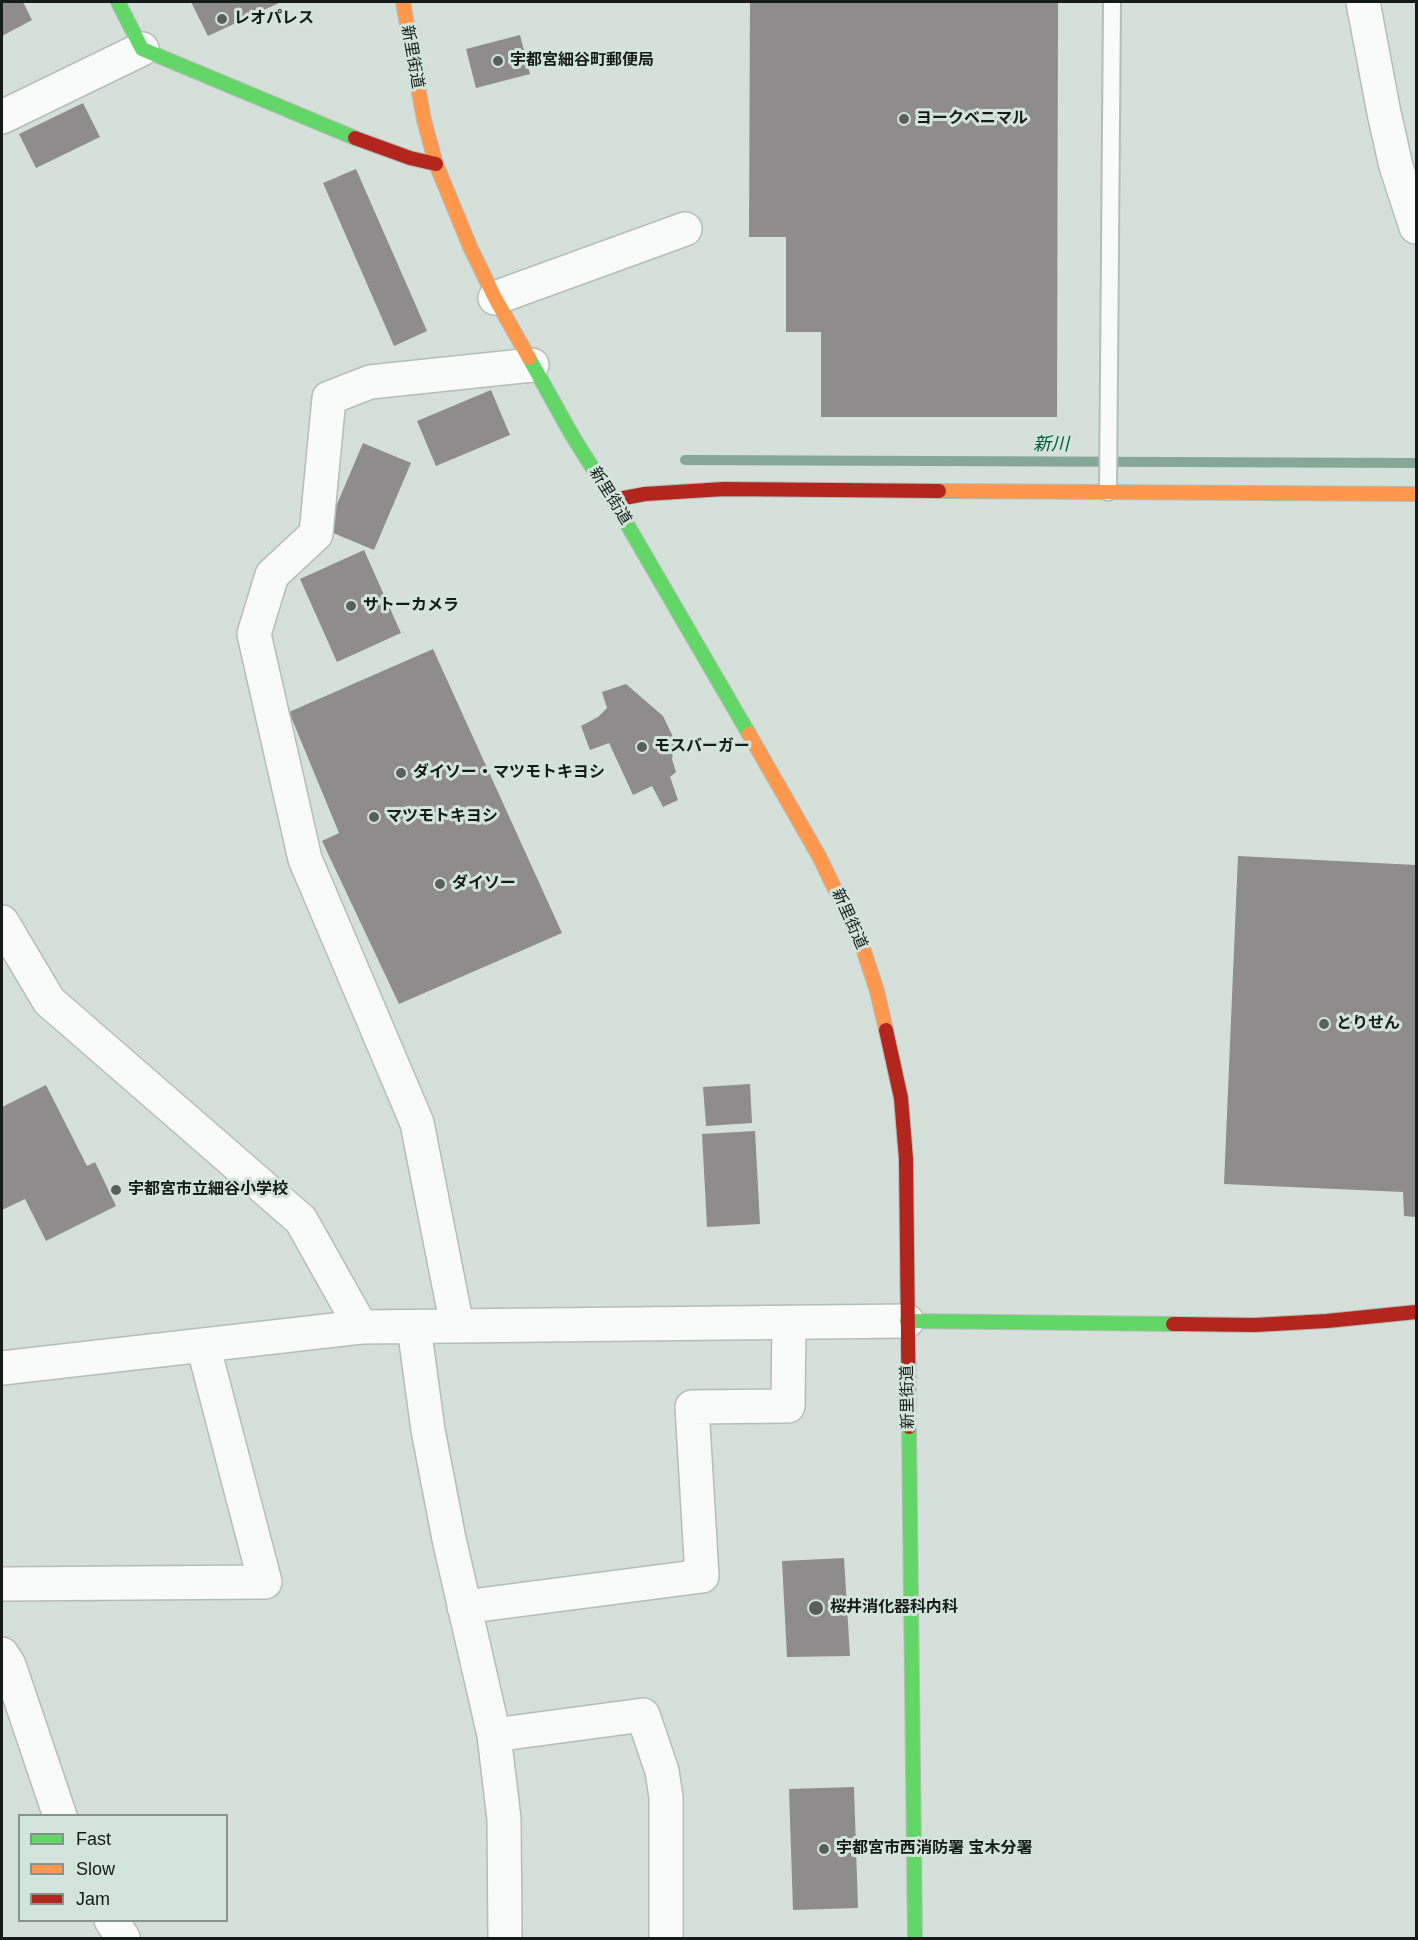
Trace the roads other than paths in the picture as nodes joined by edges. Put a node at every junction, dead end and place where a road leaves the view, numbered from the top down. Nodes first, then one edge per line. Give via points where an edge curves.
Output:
1 (118, 2) edge
2 (403, 2) edge
3 (1112, 2) edge
4 (1363, 2) edge
5 (142, 50) junction
6 (2, 117) edge
7 (436, 164) junction
8 (1416, 227) edge
9 (685, 229) dead end
10 (495, 298) junction
11 (532, 365) junction
12 (1108, 492) junction
13 (1416, 494) edge
14 (613, 500) junction
15 (2, 922) edge
16 (1416, 1312) edge
17 (907, 1322) junction
18 (789, 1323) junction
19 (457, 1326) junction
20 (361, 1327) junction
21 (414, 1327) junction
22 (203, 1345) junction
23 (2, 1368) edge
24 (2, 1584) edge
25 (464, 1607) junction
26 (2, 1654) edge
27 (494, 1735) junction
28 (60, 1814) edge
29 (112, 1922) edge
30 (123, 1938) edge
31 (505, 1938) edge
32 (666, 1938) edge
33 (915, 1938) edge

1 - 5 main road
2 - 7 main road, 新里街道
3 - 12 lane
4 - 8 street via 1396,166
5 - 6 street
5 - 7 main road via 345,135
7 - 10 main road, 新里街道
9 - 10 street
10 - 11 main road, 新里街道
11 - 14 main road, 新里街道
11 - 19 street via 370,382 329,398 316,534 272,575 254,634 305,860 417,1123
12 - 13 main road
12 - 14 main road via 724,489
14 - 17 main road, 新里街道 via 819,856 862,945 877,991 901,1098 906,1159
15 - 20 street via 49,1001 301,1220
16 - 17 main road via 1255,1324
17 - 18 street
17 - 33 main road, 新里街道
18 - 19 street
18 - 25 street via 788,1406 692,1407 702,1576
19 - 21 street
20 - 21 street
20 - 22 street
21 - 25 street via 428,1430
22 - 23 street
22 - 24 street via 265,1582
25 - 27 street
26 - 28 street
27 - 31 street via 504,1819
27 - 32 street via 643,1714 662,1771 666,1797
29 - 30 street

